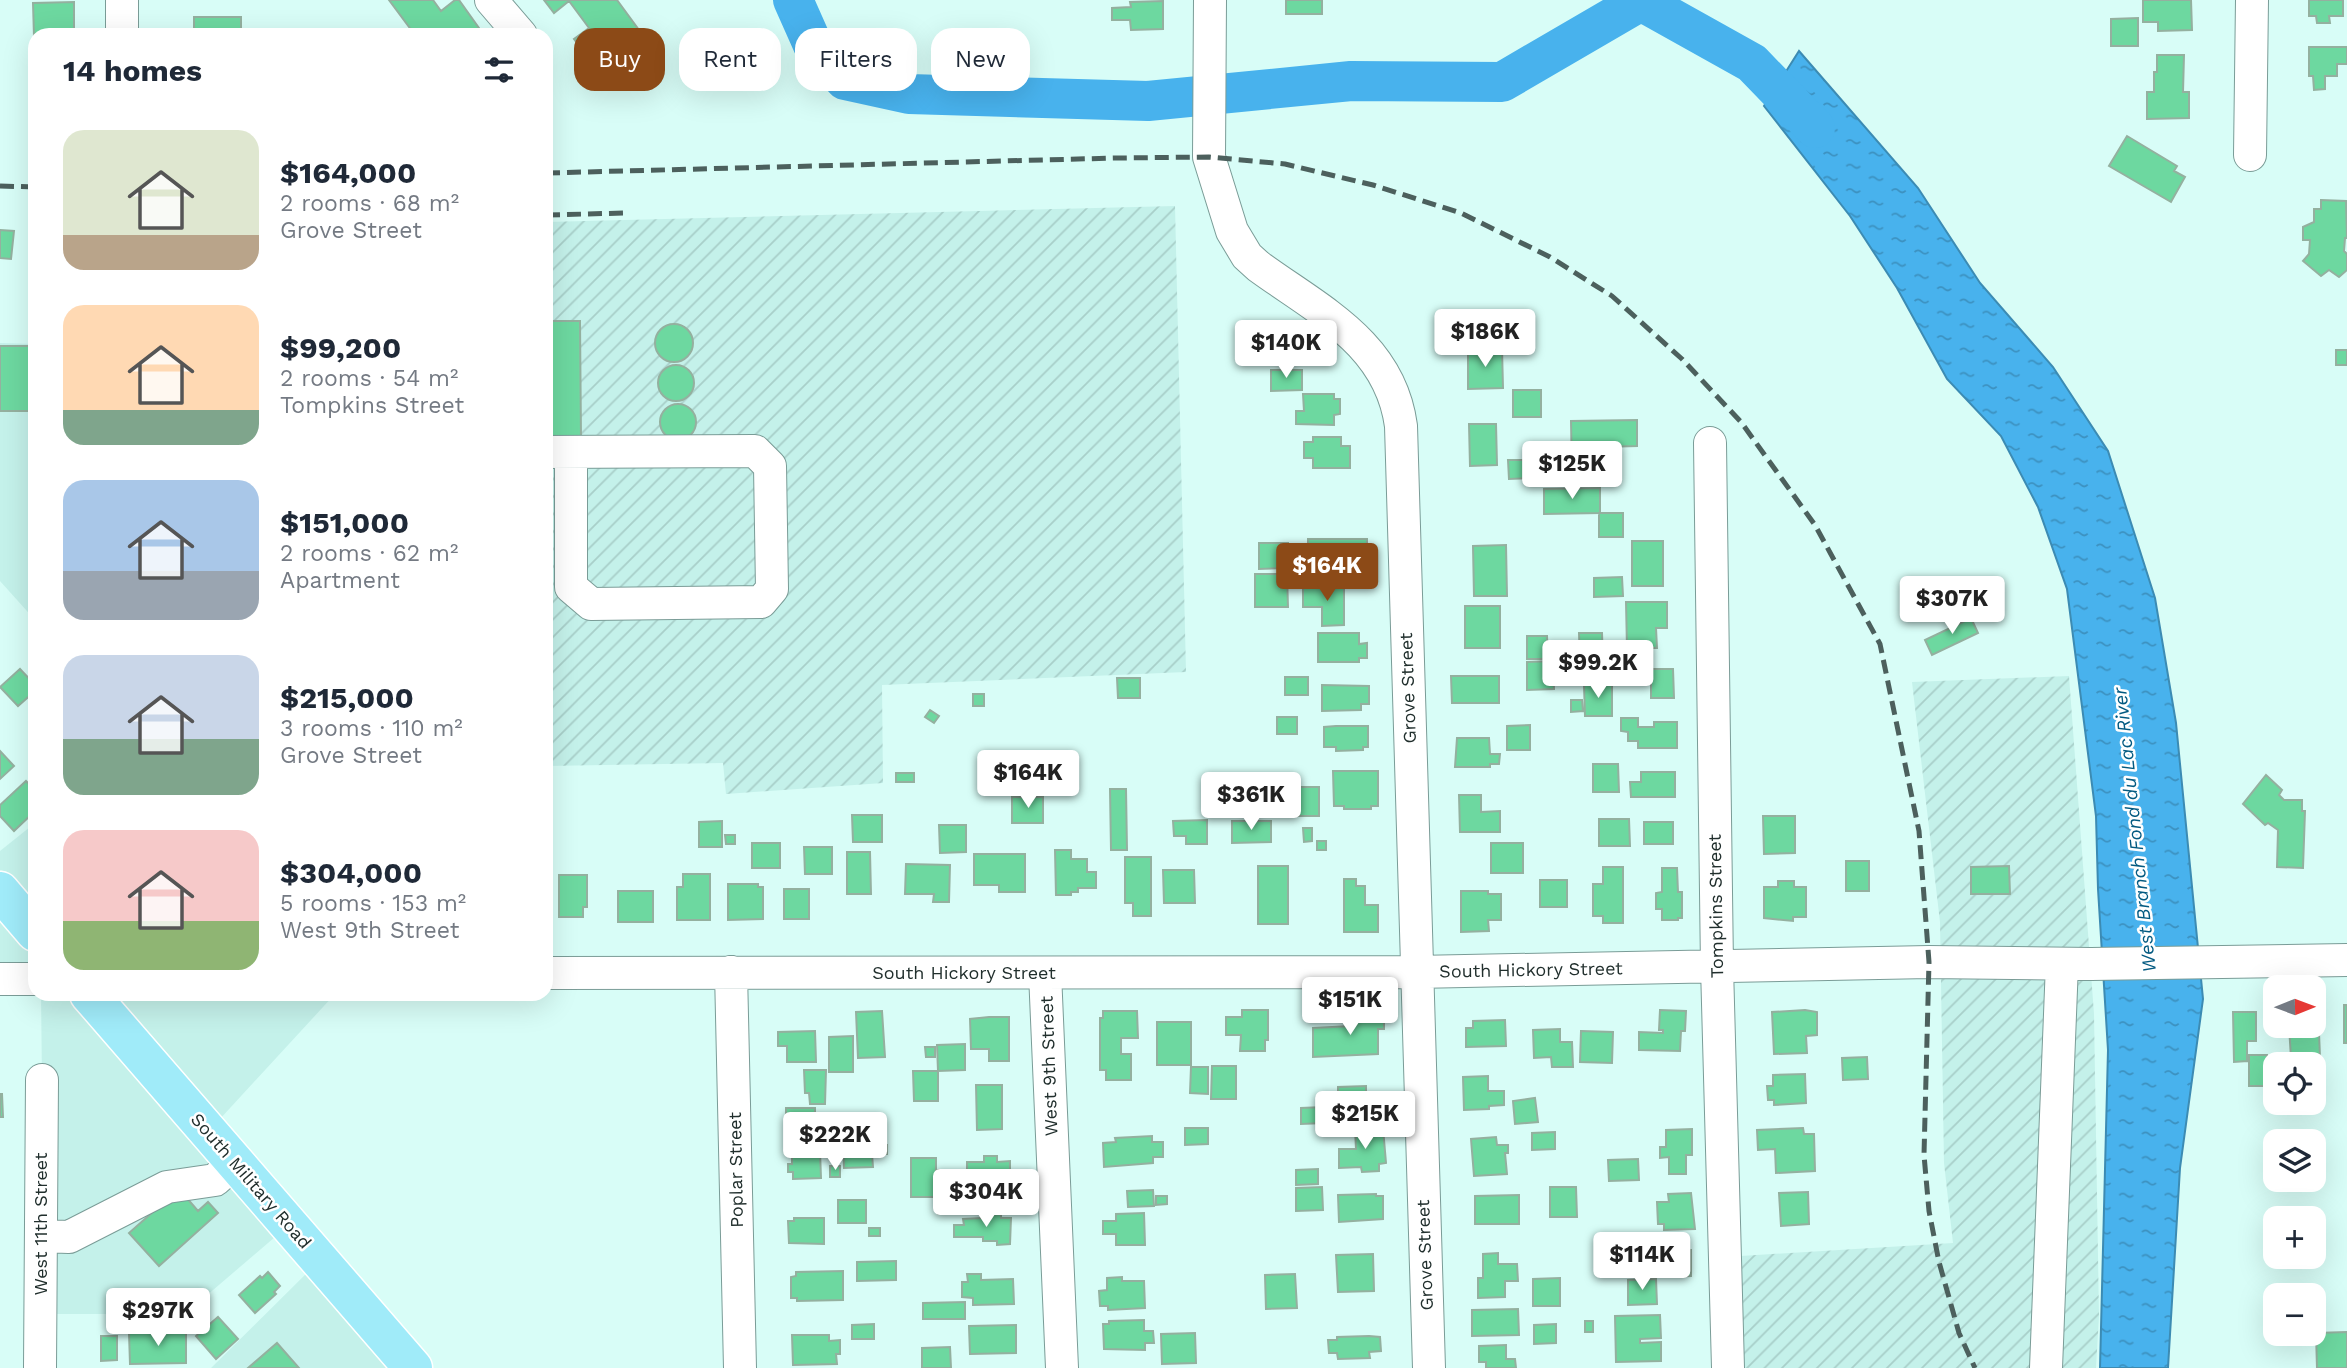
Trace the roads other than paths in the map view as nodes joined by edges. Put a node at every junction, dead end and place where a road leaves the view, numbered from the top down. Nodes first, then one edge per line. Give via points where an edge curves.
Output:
1 (122, 0) edge
2 (491, 0) edge
3 (1210, 0) edge
4 (2252, 0) edge
5 (122, 28) edge
6 (515, 28) edge
7 (2250, 155) dead end
8 (1710, 443) dead end
9 (558, 452) edge
10 (0, 891) edge
11 (28, 924) edge
12 (2347, 960) edge
13 (2076, 964) junction
14 (1717, 967) junction
15 (732, 972) junction
16 (1416, 972) junction
17 (553, 973) edge
18 (1045, 973) junction
19 (0, 979) edge
20 (28, 979) edge
21 (95, 1001) edge
22 (43, 1080) dead end
23 (235, 1162) junction
24 (41, 1236) junction
25 (40, 1368) edge
26 (413, 1368) edge
27 (740, 1368) edge
28 (1062, 1368) edge
29 (1429, 1368) edge
30 (1728, 1368) edge
31 (2046, 1368) edge

1 - 5 street
2 - 6 street
3 - 16 street, Grove Street via 1209,157 1238,244 1258,266 1349,330 1381,369 1398,405
4 - 7 street
8 - 14 street, Tompkins Street
9 - 9 street via 572,587 592,604 761,602 772,589 770,466 755,451
10 - 11 main road
12 - 13 street, South Hickory Street
13 - 14 street, South Hickory Street
13 - 31 street via 2063,987
14 - 16 street, South Hickory Street
14 - 30 street, Tompkins Street
15 - 17 street, South Hickory Street
15 - 18 street, South Hickory Street
15 - 27 street, Poplar Street
16 - 18 street, South Hickory Street
16 - 29 street, Grove Street
18 - 28 street, West 9th Street
19 - 20 street
21 - 23 main road, South Military Road
22 - 24 street, West 11th Street
23 - 24 street via 215,1180 167,1187 69,1237
23 - 26 main road, South Military Road
24 - 25 street, West 11th Street

